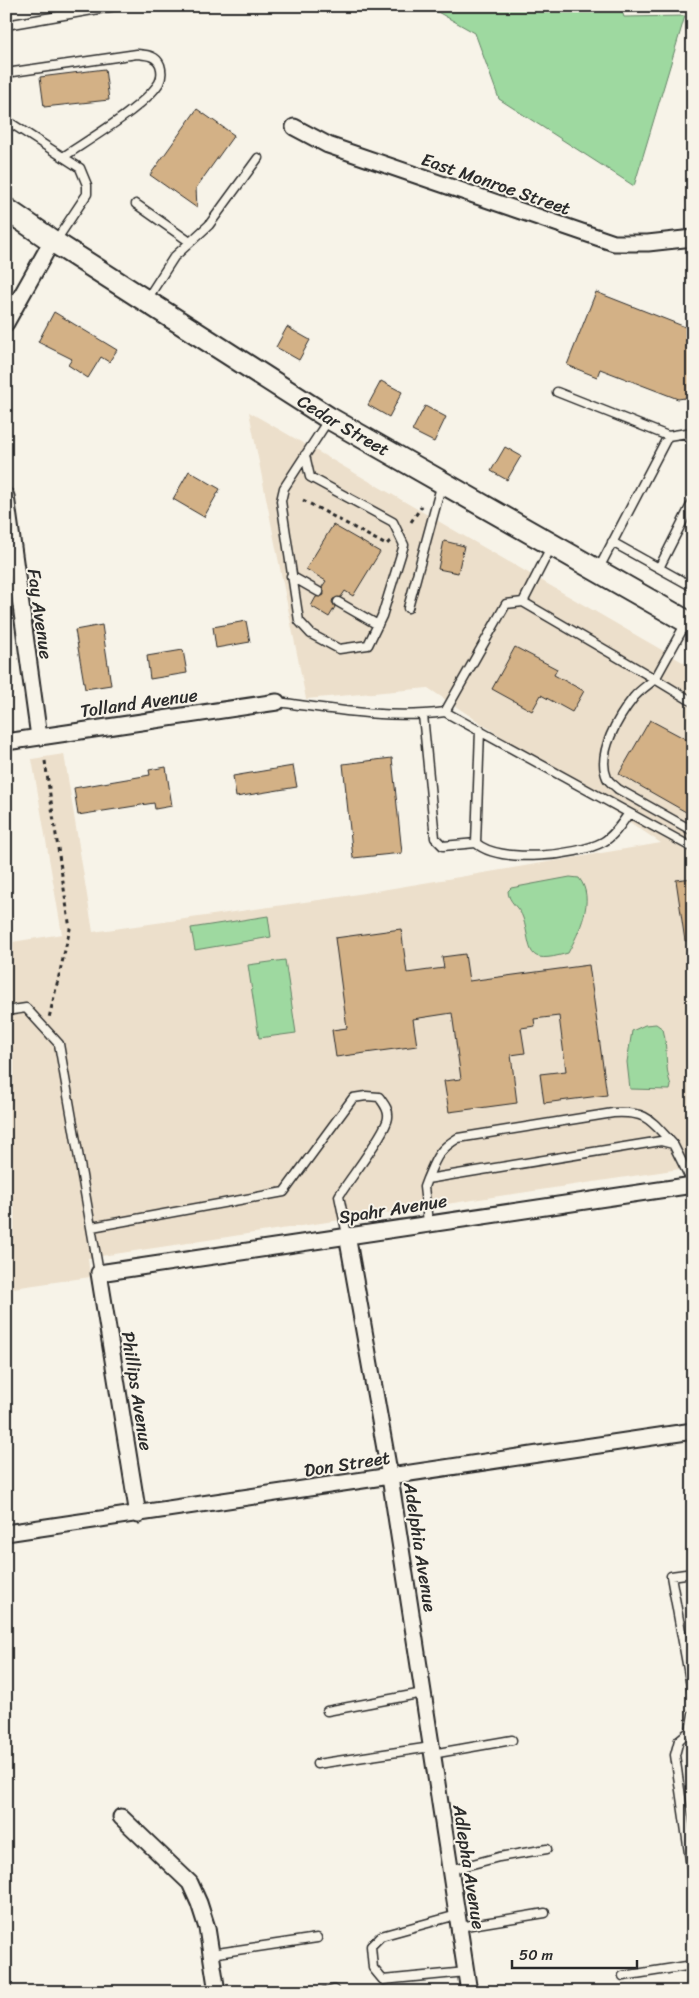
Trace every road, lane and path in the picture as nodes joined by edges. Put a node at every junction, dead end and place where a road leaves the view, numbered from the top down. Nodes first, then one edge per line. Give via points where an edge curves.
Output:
1 (110, 7) edge
2 (6, 25) edge
3 (6, 73) edge
4 (6, 120) edge
5 (294, 127) dead end
6 (63, 157) junction
7 (258, 158) dead end
8 (136, 204) dead end
9 (6, 209) edge
10 (693, 238) edge
11 (53, 242) junction
12 (190, 242) junction
13 (146, 301) junction
14 (6, 323) edge
15 (557, 392) dead end
16 (329, 418) junction
17 (690, 433) edge
18 (668, 436) junction
19 (693, 444) edge
20 (305, 455) junction
21 (442, 481) junction
22 (6, 496) edge
23 (303, 500) dead end
24 (693, 500) edge
25 (425, 501) dead end
26 (412, 522) dead end
27 (395, 537) dead end
28 (612, 542) junction
29 (553, 544) junction
30 (659, 568) junction
31 (598, 570) junction
32 (291, 576) junction
33 (693, 587) edge
34 (319, 592) dead end
35 (338, 602) dead end
36 (522, 602) junction
37 (408, 608) dead end
38 (690, 623) edge
39 (378, 625) junction
40 (655, 680) junction
41 (277, 702) joint
42 (693, 702) edge
43 (445, 712) junction
44 (423, 715) junction
45 (480, 730) junction
46 (39, 736) junction
47 (6, 742) edge
48 (45, 761) dead end
49 (629, 813) junction
50 (693, 831) edge
51 (476, 843) junction
52 (693, 848) edge
53 (6, 1011) edge
54 (46, 1028) junction
55 (673, 1144) junction
56 (427, 1179) junction
57 (693, 1184) edge
58 (428, 1222) junction
59 (92, 1226) junction
60 (347, 1236) junction
61 (99, 1273) junction
62 (693, 1431) edge
63 (390, 1477) junction
64 (138, 1514) junction
65 (6, 1533) edge
66 (693, 1574) edge
67 (423, 1693) junction
68 (693, 1698) edge
69 (327, 1711) dead end
70 (693, 1714) edge
71 (692, 1730) edge
72 (512, 1740) dead end
73 (432, 1751) junction
74 (317, 1764) dead end
75 (121, 1817) dead end
76 (547, 1849) dead end
77 (450, 1870) junction
78 (693, 1881) edge
79 (545, 1913) dead end
80 (458, 1921) junction
81 (317, 1938) dead end
82 (211, 1954) junction
83 (693, 1965) edge
84 (466, 1972) junction
85 (623, 1976) dead end
86 (334, 1990) dead end
87 (216, 1992) edge
88 (324, 1992) edge
89 (469, 1992) edge

1 - 2 lane
3 - 6 lane via 137,54 149,55 158,61 162,71 159,83 118,121
4 - 6 lane
5 - 10 street, East Monroe Street via 328,145 614,243
6 - 11 lane via 80,168 87,194
7 - 12 lane via 209,226
8 - 12 lane
9 - 11 main road, Cedar Street
11 - 13 main road, Cedar Street
11 - 14 street
12 - 13 lane via 174,257
13 - 16 main road, Cedar Street
15 - 18 lane
16 - 20 lane
16 - 21 main road, Cedar Street
17 - 18 lane
17 - 19 lane
18 - 28 lane
20 - 32 lane via 284,488 281,501
20 - 39 lane via 310,478 393,522 404,545
21 - 29 main road, Cedar Street
21 - 37 lane
22 - 46 street, Fay Avenue
23 - 27 path via 386,545
24 - 30 lane
25 - 26 path
28 - 30 lane
28 - 31 lane
29 - 31 main road, Cedar Street
29 - 36 lane
30 - 33 lane
31 - 38 main road, Cedar Street
32 - 34 lane
32 - 39 lane via 299,621 311,634 339,649 368,645
35 - 39 lane
36 - 40 lane
36 - 43 lane via 506,604
38 - 40 lane
40 - 42 lane
40 - 50 lane via 635,696 609,739 604,768 608,779 618,789
41 - 44 lane via 370,714
41 - 46 street, Tolland Avenue
43 - 44 lane
43 - 45 lane
44 - 51 lane via 435,838 443,846
45 - 49 lane
45 - 51 lane
46 - 47 street, Tolland Avenue
48 - 54 path via 70,929 55,1002
49 - 51 lane via 605,841 584,849 518,856 490,853
49 - 52 lane
53 - 54 lane via 26,1008
54 - 59 lane via 59,1044
55 - 56 lane via 660,1141
55 - 56 lane via 648,1119 634,1112 613,1113 458,1138 443,1147 436,1156
55 - 57 lane
56 - 58 lane via 424,1187
57 - 58 street, Spahr Avenue
58 - 60 street, Spahr Avenue
59 - 60 lane via 284,1192 353,1098 378,1097 386,1107 385,1129 339,1196
59 - 61 lane
60 - 61 street, Spahr Avenue
60 - 63 street, Adelphia Avenue
61 - 64 street, Phillips Avenue
62 - 63 street, Don Street
63 - 64 street, Don Street
63 - 67 street, Adelphia Avenue
64 - 65 street, Don Street
66 - 68 lane via 671,1576
67 - 69 lane
67 - 73 street, Adelphia Avenue
70 - 71 lane
71 - 78 lane via 679,1740 674,1755
72 - 73 lane
73 - 74 lane
73 - 77 street, Adlepha Avenue
75 - 82 street via 190,1883 199,1903
76 - 77 lane
77 - 80 street, Adlepha Avenue
79 - 80 lane
80 - 84 street, Adlepha Avenue
80 - 84 lane via 380,1936 371,1946 373,1968 383,1980
81 - 82 lane
82 - 87 street
83 - 85 lane
84 - 89 street, Adlepha Avenue
86 - 88 lane

